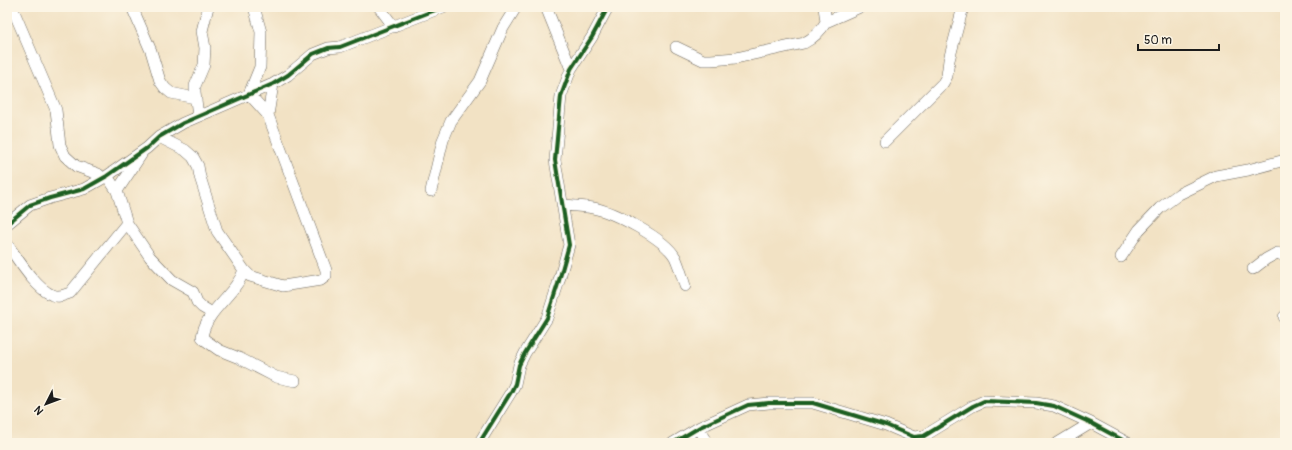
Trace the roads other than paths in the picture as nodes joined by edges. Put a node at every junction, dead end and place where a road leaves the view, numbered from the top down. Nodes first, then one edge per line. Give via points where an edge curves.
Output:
1 (12, 7) edge
2 (132, 7) edge
3 (208, 7) edge
4 (254, 7) edge
5 (372, 7) edge
6 (443, 7) edge
7 (516, 7) edge
8 (546, 7) edge
9 (608, 7) edge
10 (824, 7) edge
11 (860, 7) edge
12 (963, 7) edge
13 (381, 10) edge
14 (826, 22) junction
15 (394, 27) junction
16 (676, 47) dead end
17 (571, 69) junction
18 (273, 84) junction
19 (249, 94) junction
20 (195, 98) junction
21 (268, 114) junction
22 (198, 116) junction
23 (159, 137) junction
24 (885, 142) dead end
25 (147, 148) junction
26 (1285, 160) edge
27 (105, 177) junction
28 (117, 191) junction
29 (431, 191) dead end
30 (562, 205) junction
31 (127, 223) junction
32 (7, 224) edge
33 (7, 244) edge
34 (1285, 256) edge
35 (1121, 257) dead end
36 (1253, 269) dead end
37 (245, 275) junction
38 (685, 286) dead end
39 (212, 313) junction
40 (294, 381) dead end
41 (1091, 423) junction
42 (700, 427) junction
43 (481, 443) edge
44 (672, 443) edge
45 (707, 443) edge
46 (1058, 443) edge
47 (1128, 443) edge

1 - 27 street via 56,110 60,145 65,156 76,166
2 - 20 street via 160,81 171,93
3 - 20 street via 202,31 204,64 195,86
4 - 19 street via 261,32 260,67
5 - 13 street
6 - 15 street
7 - 29 street via 503,28 480,81 451,121 443,140
8 - 17 street
9 - 17 street
10 - 14 street
11 - 14 street
12 - 24 street via 948,60 947,76 943,83
13 - 15 street
14 - 16 street via 820,32 804,44 736,58 703,60
15 - 18 street via 313,54
17 - 30 street via 561,96 554,160
18 - 19 street
18 - 21 street
19 - 21 street
19 - 22 street
20 - 22 street
21 - 37 street via 326,270 326,276 321,280 283,286
22 - 23 street
23 - 25 street
23 - 37 street via 194,157 217,231
25 - 27 street
25 - 28 street
26 - 35 street via 1216,176 1179,194 1160,208 1139,230
27 - 28 street
27 - 32 street via 84,189 30,205
28 - 31 street
30 - 38 street via 594,208 638,227 668,248 675,257
30 - 43 street via 569,245 556,290 546,318 519,365 515,384 480,440
31 - 33 street via 70,293 62,297 52,296 38,285
31 - 39 street via 150,257 172,280 193,292 197,302
34 - 36 street via 1277,253
37 - 39 street
39 - 40 street via 202,332 205,340 219,350 276,377
41 - 42 street via 1054,406 984,401 924,436 914,437 886,425 813,403 769,403 748,405
41 - 46 street
41 - 47 street
42 - 44 street
42 - 45 street

